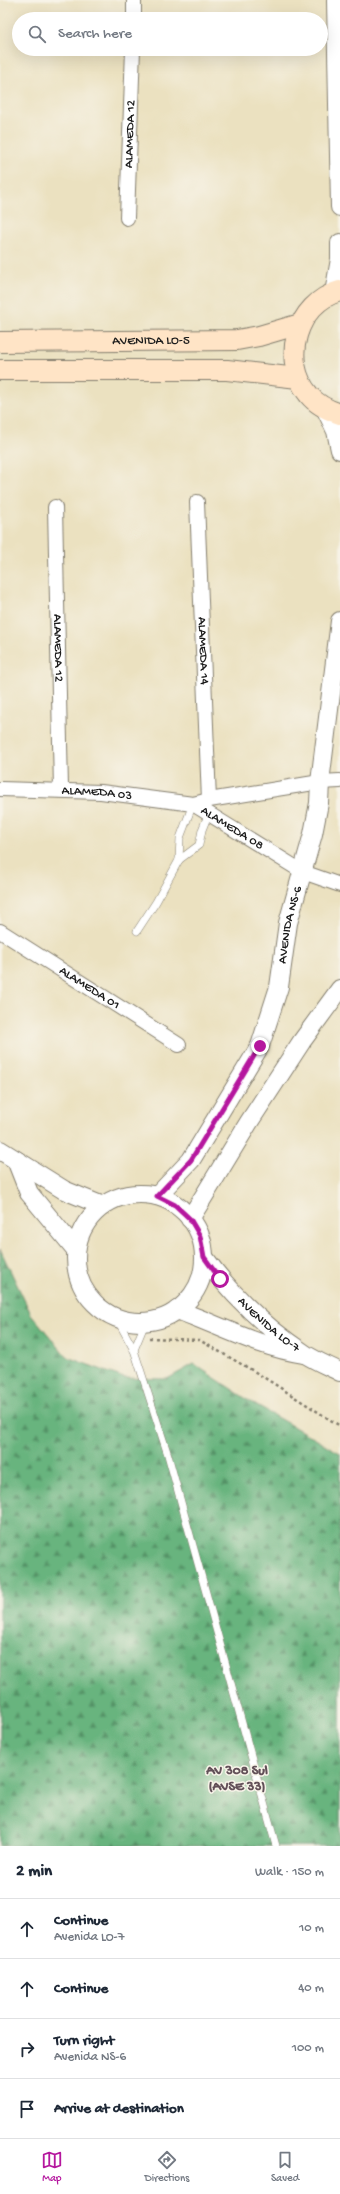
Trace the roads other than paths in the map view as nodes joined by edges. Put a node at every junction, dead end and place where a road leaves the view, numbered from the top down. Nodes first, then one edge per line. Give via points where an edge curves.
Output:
1 (134, 0) edge
2 (336, 0) edge
3 (134, 12) edge
4 (133, 56) edge
5 (340, 207) edge
6 (127, 218) dead end
7 (340, 243) edge
8 (337, 292) edge
9 (300, 324) junction
10 (0, 342) edge
11 (0, 370) edge
12 (298, 378) junction
13 (332, 411) edge
14 (340, 450) edge
15 (198, 502) dead end
16 (55, 508) dead end
17 (340, 621) edge
18 (340, 781) edge
19 (320, 782) junction
20 (0, 788) edge
21 (61, 789) junction
22 (210, 800) junction
23 (193, 804) junction
24 (208, 815) junction
25 (179, 860) junction
26 (304, 872) junction
27 (340, 885) edge
28 (0, 931) edge
29 (137, 931) dead end
30 (340, 989) edge
31 (179, 1045) dead end
32 (0, 1150) edge
33 (16, 1160) junction
34 (157, 1196) junction
35 (103, 1206) junction
36 (190, 1219) junction
37 (76, 1250) junction
38 (204, 1257) junction
39 (176, 1310) junction
40 (116, 1317) junction
41 (143, 1329) junction
42 (134, 1350) junction
43 (305, 1354) junction
44 (340, 1372) edge
45 (276, 1846) edge

1 - 3 street
2 - 5 street
4 - 6 street, ALAMEDA 12
7 - 8 street
8 - 9 main road via 314,305
9 - 10 main road, AVENIDA LO-5 via 237,340
9 - 12 main road via 294,341 294,360
11 - 12 main road via 227,370
12 - 13 main road via 309,395
13 - 14 street
15 - 22 street, ALAMEDA 14
16 - 21 street, ALAMEDA 12
17 - 19 street, AVENIDA NS-6
18 - 19 street, ALAMEDA 08
19 - 22 street, ALAMEDA 08
19 - 26 street, AVENIDA NS-6 via 318,811
20 - 21 street, ALAMEDA 03
21 - 23 street, ALAMEDA 03
22 - 23 street, ALAMEDA 08
23 - 24 street, ALAMEDA 08
23 - 25 lane via 180,838
24 - 25 lane via 199,844
24 - 26 street, ALAMEDA 08
25 - 29 lane
26 - 27 street, ALAMEDA 08
26 - 34 street, AVENIDA NS-6 via 288,923 278,987 260,1046 191,1160
28 - 31 street, ALAMEDA 01
30 - 36 street via 249,1122
32 - 33 street
33 - 35 street via 64,1190
33 - 37 street via 29,1193
34 - 35 street via 129,1195
34 - 36 street via 175,1205
35 - 37 street via 86,1223 80,1233
36 - 38 street via 200,1236
37 - 40 street via 77,1271 84,1291 98,1307
38 - 39 street via 197,1287 188,1300
38 - 43 street, AVENIDA LO-7 via 240,1301
39 - 41 street
39 - 43 street, AVENIDA LO-7 via 257,1342 284,1351
40 - 41 street via 137,1322
40 - 42 lane
41 - 42 lane
42 - 45 lane via 168,1455
43 - 44 street, AVENIDA LO-7

